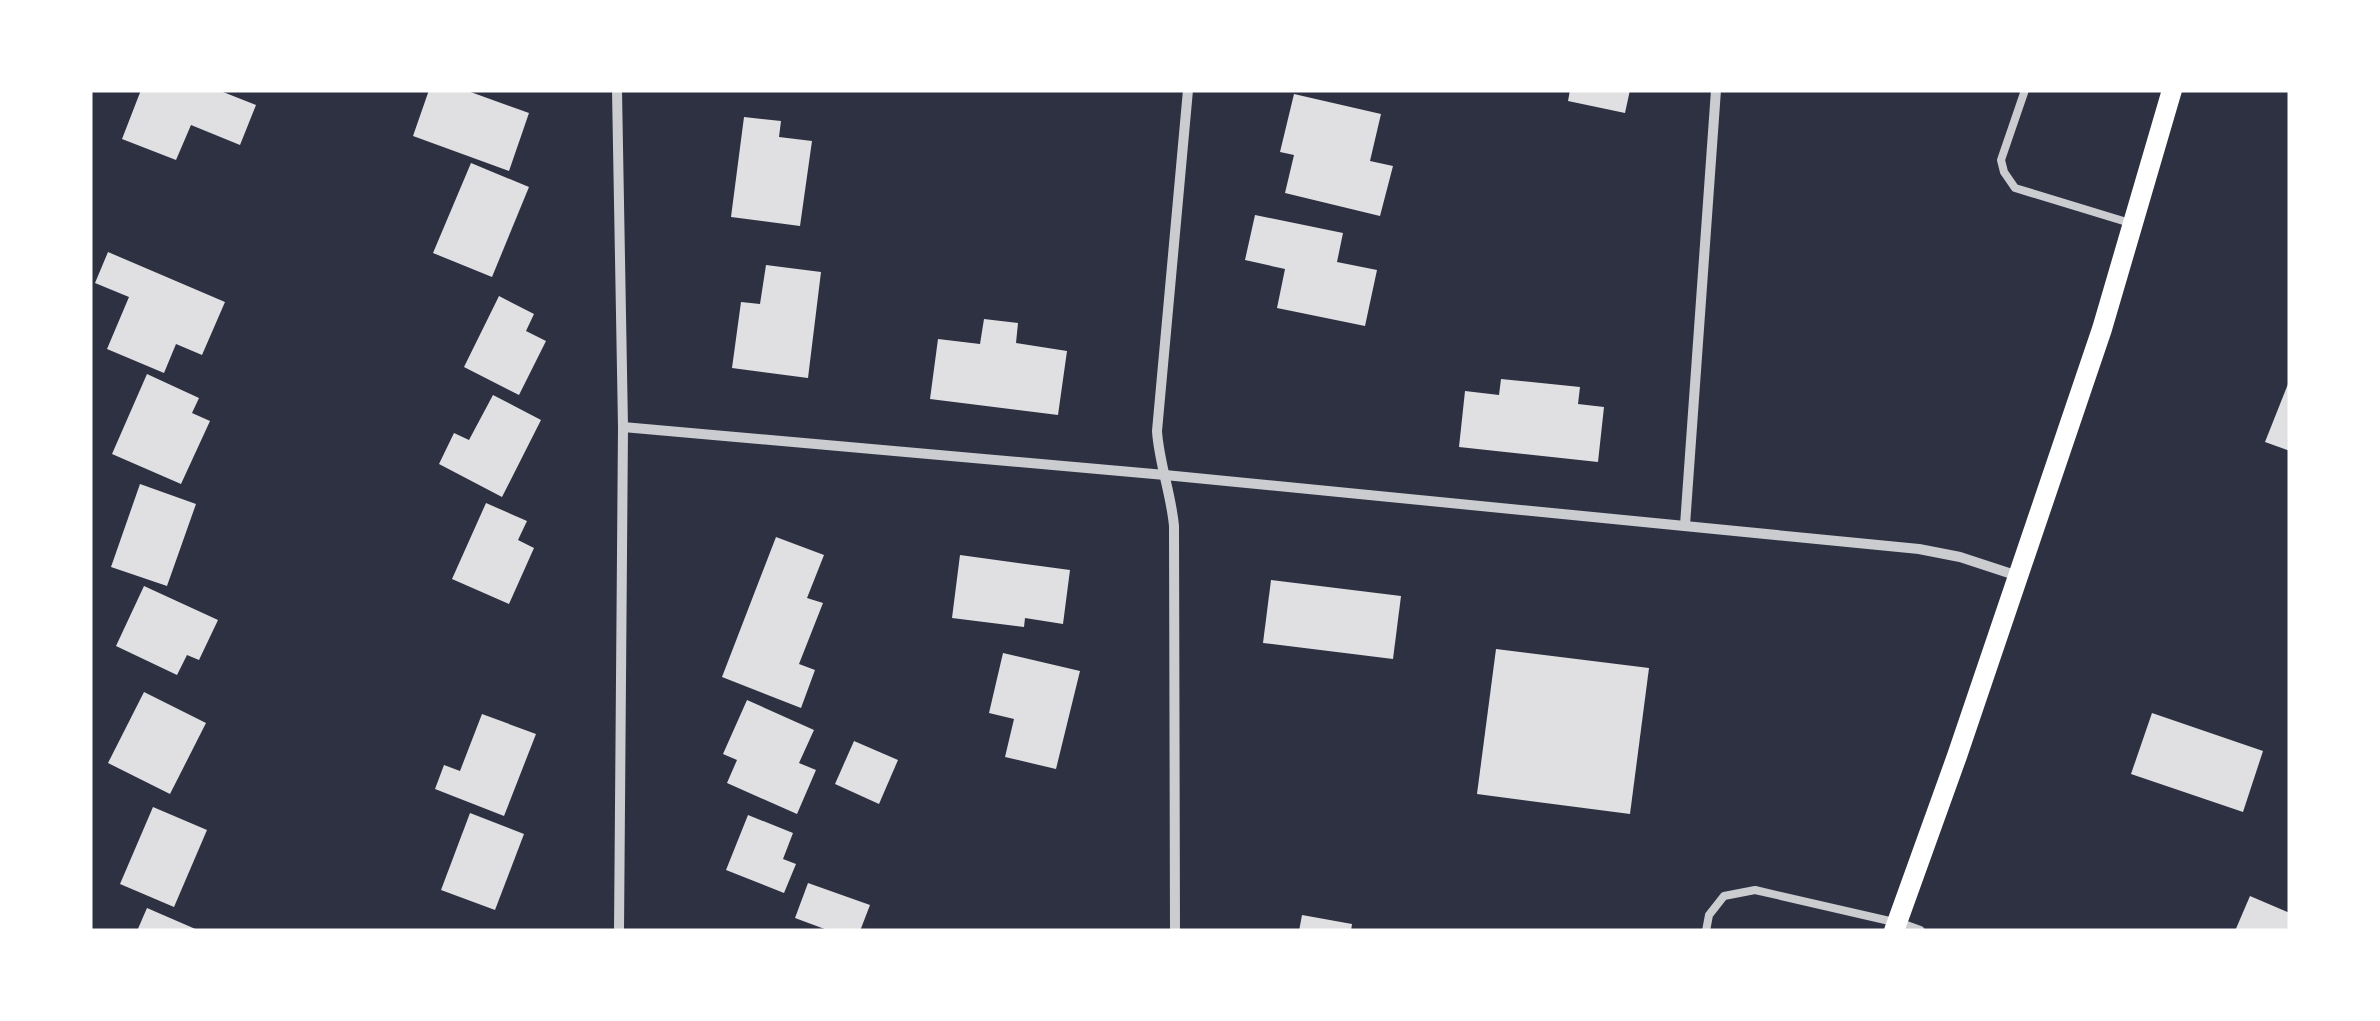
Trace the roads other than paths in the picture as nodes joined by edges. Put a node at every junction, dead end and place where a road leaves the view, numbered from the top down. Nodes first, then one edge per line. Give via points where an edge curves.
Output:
1 (616, 90) edge
2 (1188, 90) edge
3 (1716, 90) edge
4 (2025, 90) edge
5 (2172, 90) edge
6 (2132, 224) junction
7 (623, 427) junction
8 (1165, 475) junction
9 (1685, 526) junction
10 (2018, 576) junction
11 (1895, 927) edge
12 (618, 931) edge
13 (1175, 931) edge
14 (1706, 931) edge
15 (1920, 931) edge

1 - 7 street
2 - 8 street via 1158,430
3 - 9 street
4 - 6 lane via 2001,160 2015,188
5 - 6 main road
6 - 10 main road
7 - 8 street
7 - 12 street
8 - 9 street
8 - 13 street via 1174,526
9 - 10 street via 1940,552
10 - 11 main road
11 - 14 lane via 1755,890 1724,896
11 - 15 street

